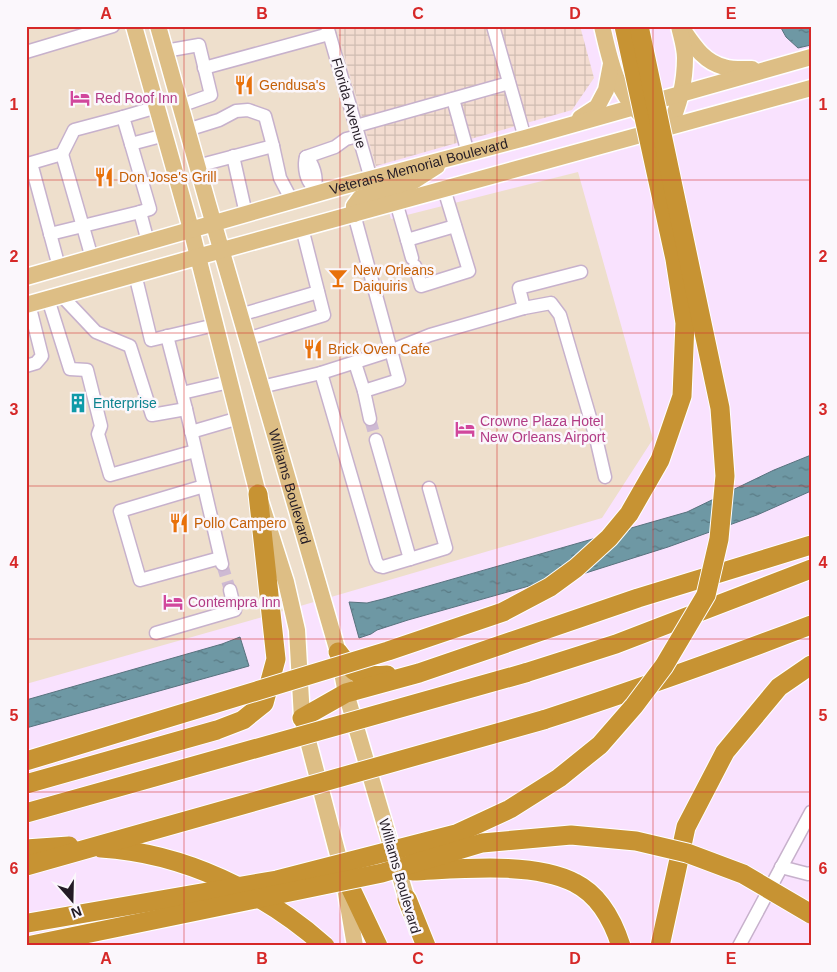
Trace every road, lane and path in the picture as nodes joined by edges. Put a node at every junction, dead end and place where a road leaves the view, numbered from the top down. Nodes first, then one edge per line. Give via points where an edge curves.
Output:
1 (113, 26) edge
2 (134, 26) edge
3 (158, 26) edge
4 (493, 26) edge
5 (602, 26) edge
6 (624, 26) edge
7 (639, 26) edge
8 (680, 26) edge
9 (328, 30) edge
10 (165, 51) junction
11 (26, 52) edge
12 (811, 57) edge
13 (611, 64) junction
14 (204, 68) junction
15 (765, 70) junction
16 (509, 83) junction
17 (811, 88) edge
18 (680, 94) junction
19 (453, 99) junction
20 (180, 106) junction
21 (157, 107) junction
22 (634, 108) junction
23 (123, 117) junction
24 (568, 126) junction
25 (187, 130) junction
26 (658, 130) junction
27 (357, 131) junction
28 (165, 135) junction
29 (525, 138) junction
30 (131, 144) junction
31 (273, 146) junction
32 (468, 153) junction
33 (62, 154) junction
34 (233, 156) junction
35 (450, 158) junction
36 (29, 162) edge
37 (197, 166) junction
38 (371, 179) junction
39 (444, 189) junction
40 (316, 191) junction
41 (292, 201) junction
42 (396, 202) junction
43 (140, 212) junction
44 (246, 214) junction
45 (354, 214) junction
46 (213, 223) junction
47 (82, 225) junction
48 (456, 226) junction
49 (302, 228) junction
50 (191, 230) junction
51 (50, 234) junction
52 (407, 240) junction
53 (148, 242) junction
54 (221, 250) junction
55 (197, 257) junction
56 (92, 258) junction
57 (59, 267) junction
58 (582, 272) dead end
59 (135, 274) junction
60 (27, 275) edge
61 (318, 292) junction
62 (55, 297) junction
63 (28, 305) edge
64 (524, 308) junction
65 (240, 315) junction
66 (215, 325) junction
67 (167, 336) junction
68 (247, 339) junction
69 (151, 340) junction
70 (130, 346) junction
71 (390, 351) junction
72 (355, 363) junction
73 (26, 366) edge
74 (321, 373) junction
75 (229, 382) junction
76 (261, 387) junction
77 (364, 391) junction
78 (182, 393) junction
79 (186, 409) junction
80 (239, 418) junction
81 (370, 419) tunnel mouth
82 (191, 432) junction
83 (376, 440) tunnel mouth
84 (196, 451) junction
85 (605, 477) dead end
86 (204, 486) junction
87 (429, 488) dead end
88 (258, 494) junction
89 (811, 545) edge
90 (410, 559) junction
91 (811, 569) edge
92 (230, 590) tunnel mouth
93 (811, 624) edge
94 (156, 633) dead end
95 (338, 652) junction
96 (811, 665) edge
97 (418, 673) junction
98 (346, 693) junction
99 (302, 718) junction
100 (26, 761) edge
101 (26, 784) edge
102 (26, 812) edge
103 (811, 812) edge
104 (26, 849) edge
105 (26, 866) edge
106 (781, 867) junction
107 (342, 870) junction
108 (382, 873) junction
109 (811, 873) edge
110 (407, 899) junction
111 (811, 914) edge
112 (27, 923) edge
113 (27, 946) edge
114 (326, 946) edge
115 (355, 946) edge
116 (378, 946) edge
117 (421, 946) edge
118 (426, 946) edge
119 (621, 946) edge
120 (660, 946) edge
121 (739, 946) edge

1 - 11 street
2 - 21 main road
3 - 10 main road, Williams Boulevard
4 - 16 street
5 - 13 main road
6 - 26 highway, bridge
7 - 112 highway, bridge via 720,408 725,476 719,539 706,595 664,666 600,744 559,778 510,809 456,834 277,880
8 - 15 main road via 706,59 724,68
8 - 18 main road via 685,56
9 - 14 street
9 - 27 street, Florida Avenue
10 - 14 street via 198,45
10 - 20 main road, Williams Boulevard
12 - 15 main road, Veterans Memorial Boulevard
13 - 22 main road via 621,91
13 - 24 main road via 606,90 597,107
14 - 20 street via 211,95
15 - 18 main road, Veterans Memorial Boulevard
16 - 19 street
16 - 29 street
17 - 26 main road, Veterans Memorial Boulevard
18 - 22 main road, Veterans Memorial Boulevard
18 - 26 main road via 677,110
19 - 27 street
19 - 32 street
20 - 25 main road, Williams Boulevard
21 - 23 street
21 - 28 main road
22 - 24 main road, Veterans Memorial Boulevard
22 - 26 main road
23 - 30 street
23 - 33 street via 74,130
24 - 29 main road, Veterans Memorial Boulevard
25 - 31 street via 248,110 265,116
25 - 37 main road, Williams Boulevard
26 - 39 main road, Veterans Memorial Boulevard
26 - 100 highway, bridge via 685,323 682,396 660,460 629,514 594,554 550,587 503,612 388,651
27 - 38 street, Florida Avenue
27 - 40 street via 335,147 306,157 311,161
28 - 30 street
28 - 50 main road
29 - 32 main road, Veterans Memorial Boulevard
30 - 43 street via 150,209
31 - 34 street
31 - 41 street via 280,178
32 - 35 main road, Veterans Memorial Boulevard
33 - 36 street
33 - 47 street
34 - 37 street
34 - 44 street
35 - 38 main road, Veterans Memorial Boulevard
35 - 45 main road via 408,184 360,198 354,206
36 - 51 street
37 - 46 main road, Williams Boulevard
38 - 40 main road, Veterans Memorial Boulevard
39 - 42 main road, Veterans Memorial Boulevard
39 - 48 street
40 - 41 main road, Veterans Memorial Boulevard
41 - 44 main road, Veterans Memorial Boulevard
42 - 45 main road, Veterans Memorial Boulevard
42 - 52 street
43 - 47 street
43 - 53 street
44 - 46 main road, Veterans Memorial Boulevard
45 - 49 main road, Veterans Memorial Boulevard
45 - 71 street
46 - 50 main road, Veterans Memorial Boulevard
46 - 54 main road, Williams Boulevard
47 - 51 street
47 - 56 street
48 - 52 street
48 - 52 street via 469,271 420,286
49 - 54 main road, Veterans Memorial Boulevard
49 - 61 street
50 - 53 main road, Veterans Memorial Boulevard
50 - 55 main road
51 - 57 street
53 - 56 main road, Veterans Memorial Boulevard
54 - 55 main road, Veterans Memorial Boulevard
54 - 65 main road, Williams Boulevard
55 - 59 main road, Veterans Memorial Boulevard
55 - 66 main road
56 - 57 main road, Veterans Memorial Boulevard
57 - 60 main road, Veterans Memorial Boulevard
58 - 64 street via 518,288
59 - 62 main road, Veterans Memorial Boulevard
59 - 69 street
61 - 65 street
61 - 68 street via 324,315
62 - 63 main road, Veterans Memorial Boulevard
62 - 70 street via 96,332
62 - 84 street via 70,369 87,370 101,426 98,434 110,475
63 - 73 street via 42,356 36,363
64 - 71 street via 430,335
64 - 85 street via 550,302 560,315
65 - 68 main road, Williams Boulevard
66 - 67 street
66 - 75 main road
67 - 69 street
67 - 78 street
68 - 76 main road, Williams Boulevard
69 - 70 street
70 - 79 street via 152,415
71 - 72 street
71 - 77 street via 399,380
72 - 74 street
72 - 77 street
74 - 76 street
74 - 90 street via 376,561 383,567
75 - 78 street
75 - 80 main road
76 - 95 main road, Williams Boulevard
77 - 81 street
78 - 79 street
79 - 82 street
80 - 82 street
80 - 88 main road
82 - 84 street
83 - 90 street
84 - 86 street
86 - 86 street via 222,561 140,580 120,511
87 - 90 street via 446,548
88 - 99 main road via 286,582 297,630
88 - 101 highway via 276,659 264,703 243,720 217,730
89 - 97 highway via 638,598
91 - 102 highway, bridge via 616,644 525,673
92 - 94 street via 236,610
93 - 105 highway, bridge via 728,657 543,720
95 - 97 highway via 352,670 366,676
95 - 98 main road, Williams Boulevard
96 - 120 highway via 779,687 725,752 686,827
97 - 98 highway
98 - 99 highway
98 - 110 main road, Williams Boulevard
99 - 107 main road
103 - 106 street
104 - 114 highway, bridge via 65,846 108,849 184,865 260,898
106 - 109 street
106 - 121 street
107 - 115 main road
107 - 116 highway
108 - 111 highway, bridge via 482,844 571,835 601,836 687,853 743,874
108 - 113 highway, bridge
108 - 119 highway, bridge via 498,868 548,874 575,882 606,911
110 - 117 main road, Williams Boulevard
110 - 118 highway

